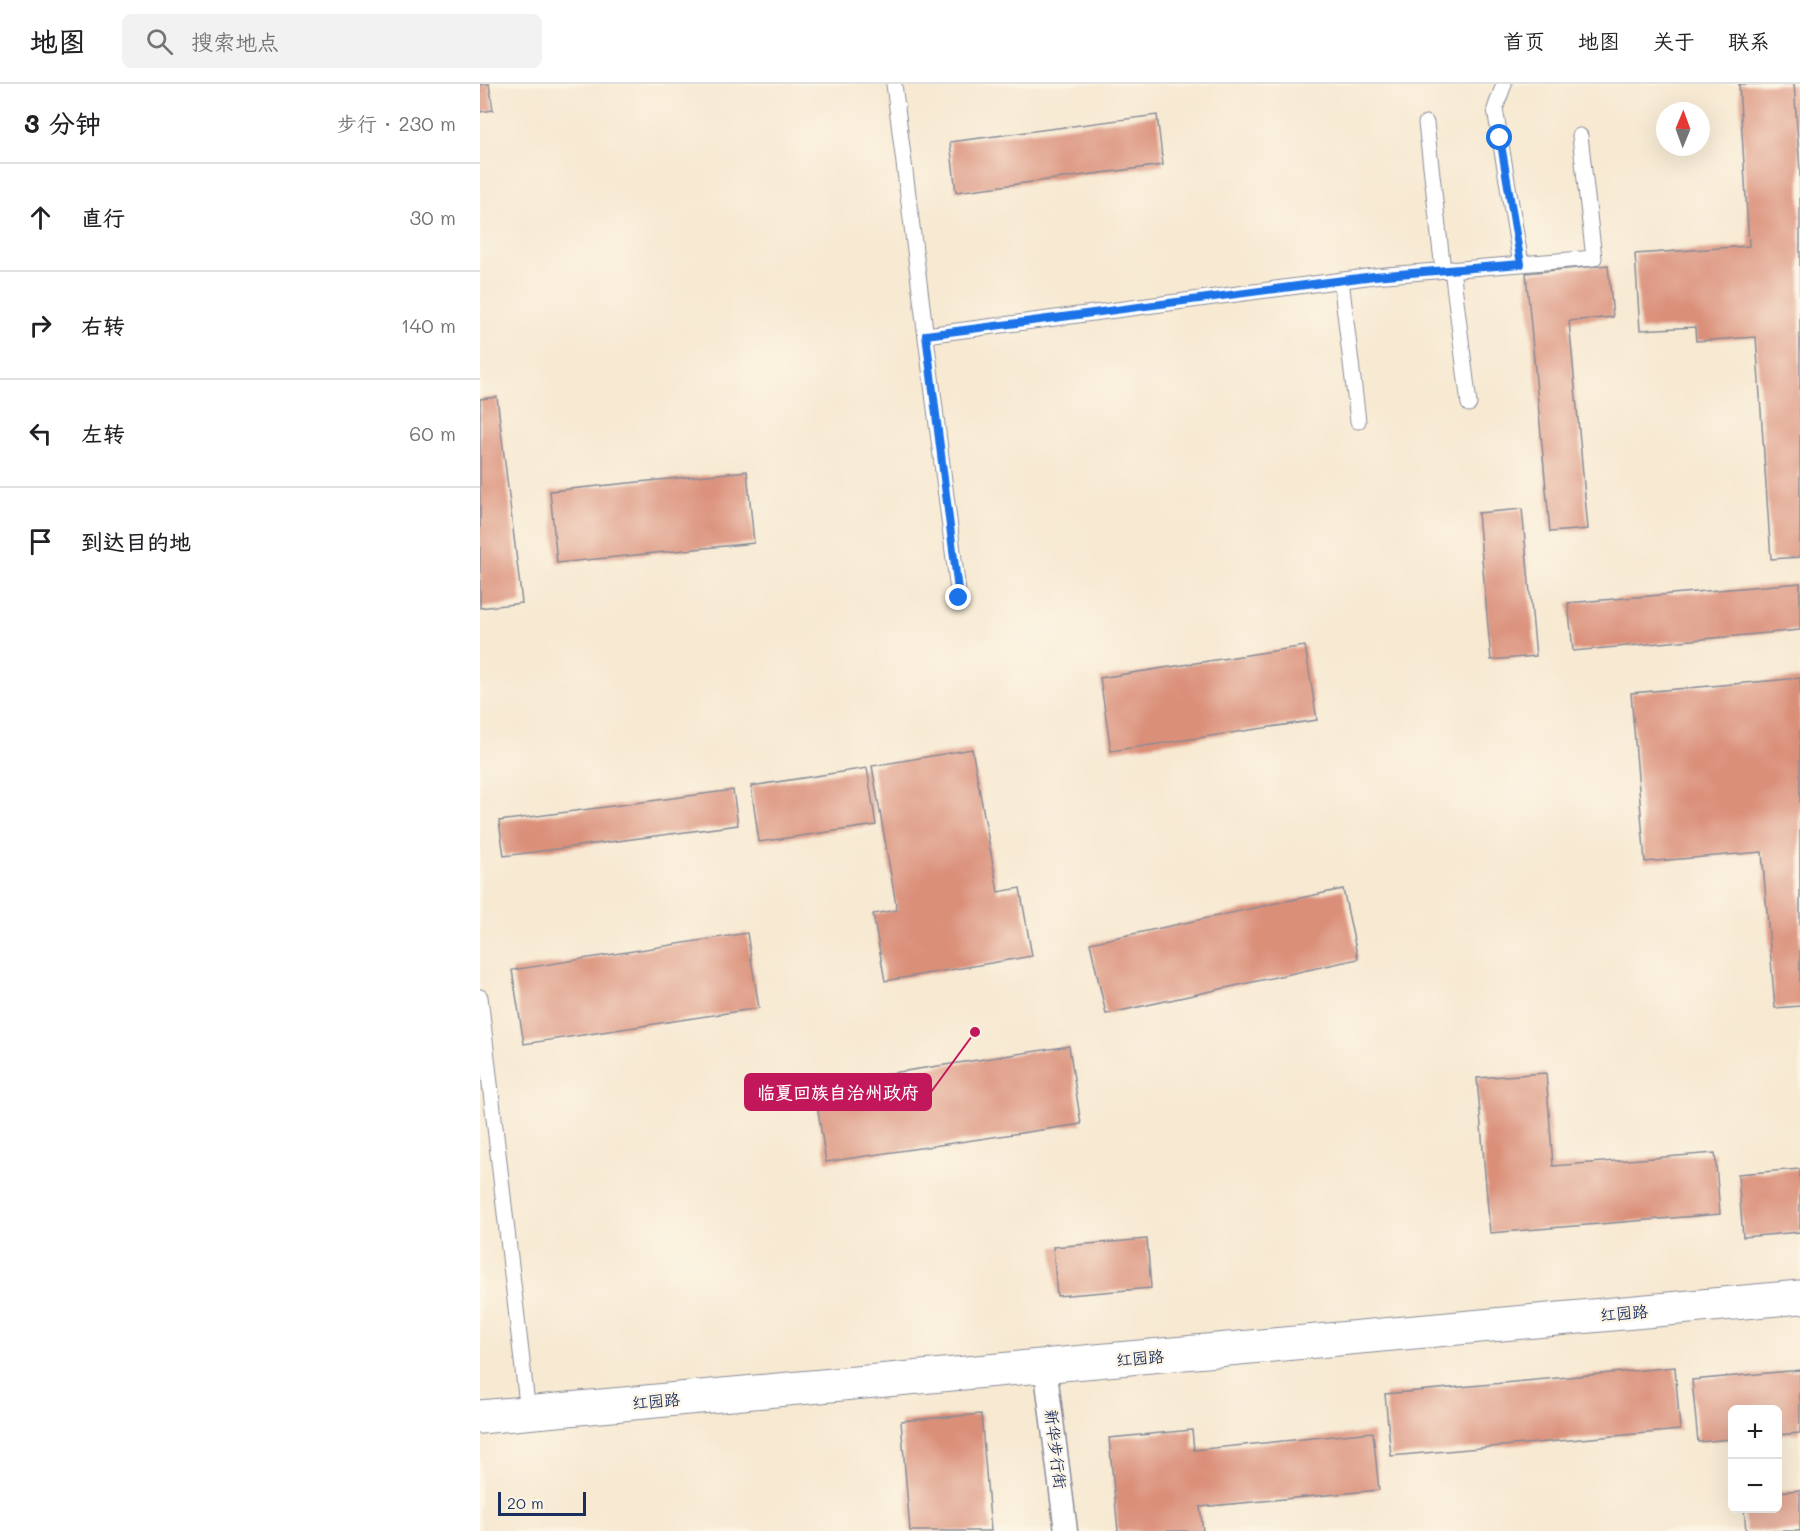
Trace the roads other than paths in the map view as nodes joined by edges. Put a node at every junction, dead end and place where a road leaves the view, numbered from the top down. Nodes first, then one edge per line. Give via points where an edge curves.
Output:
1 (894, 84) edge
2 (1504, 84) edge
3 (1426, 123) dead end
4 (1580, 136) dead end
5 (1521, 264) junction
6 (1448, 269) junction
7 (1341, 280) junction
8 (926, 335) junction
9 (1468, 404) dead end
10 (1358, 421) dead end
11 (959, 598) dead end
12 (480, 997) edge
13 (1800, 1297) edge
14 (1045, 1366) junction
15 (528, 1413) junction
16 (480, 1416) edge
17 (1066, 1531) edge

1 - 8 lane
2 - 5 lane via 1495,109
3 - 6 lane
4 - 5 lane via 1594,258
5 - 6 lane
6 - 7 lane
6 - 9 lane
7 - 8 lane
7 - 10 lane
8 - 11 lane
12 - 15 lane
13 - 14 main road, 红园路
14 - 15 main road, 红园路
14 - 17 street, 新华步行街
15 - 16 main road, 红园路

